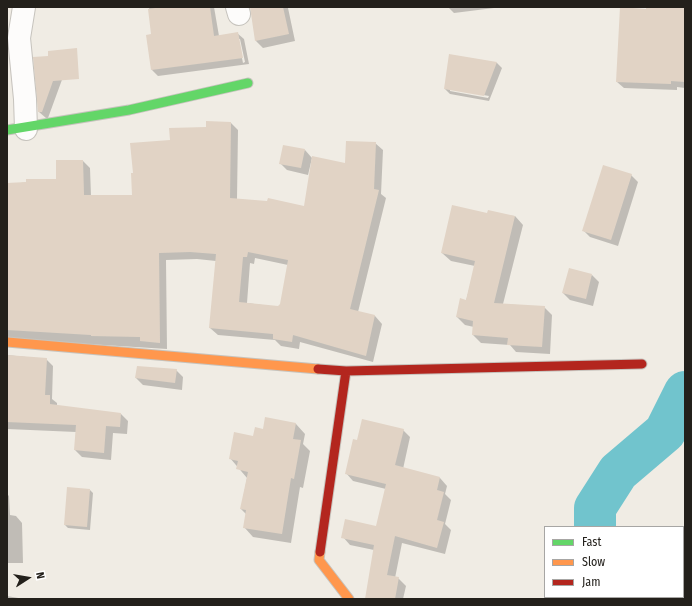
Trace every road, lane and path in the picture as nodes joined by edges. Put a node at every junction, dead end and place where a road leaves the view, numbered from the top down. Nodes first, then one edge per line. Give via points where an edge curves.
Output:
1 (18, 7) edge
2 (24, 7) edge
3 (7, 8) edge
4 (248, 84) dead end
5 (16, 130) edge
6 (7, 342) edge
7 (642, 364) dead end
8 (346, 371) junction
9 (349, 599) edge

1 - 3 street
2 - 5 street via 19,38 25,99
4 - 5 street via 129,110
6 - 8 street
7 - 8 street
8 - 9 street via 319,560

